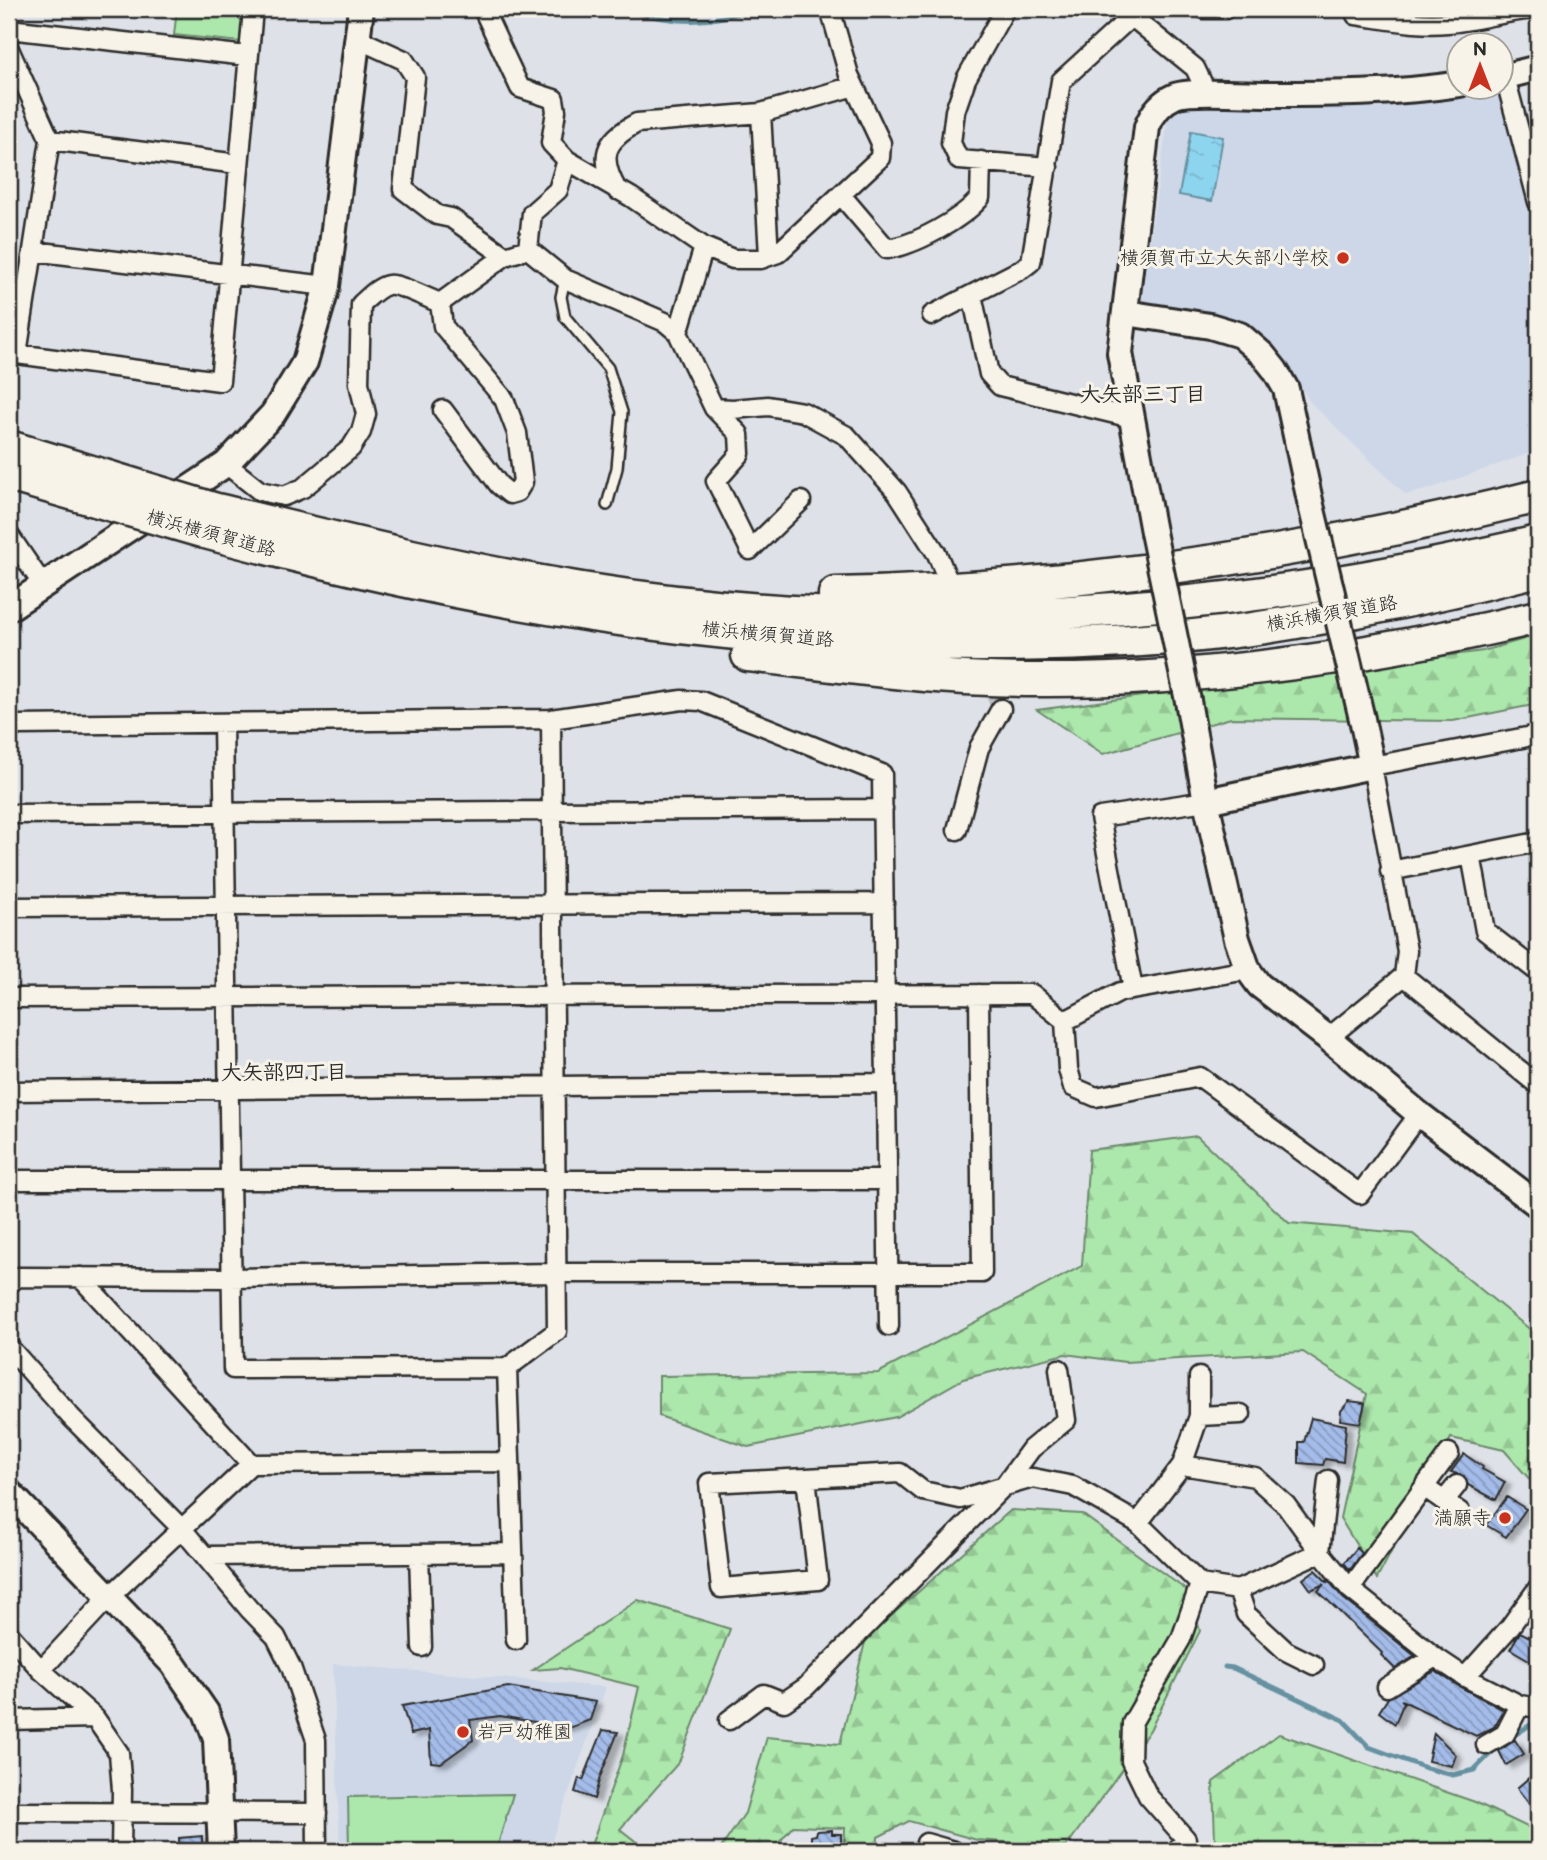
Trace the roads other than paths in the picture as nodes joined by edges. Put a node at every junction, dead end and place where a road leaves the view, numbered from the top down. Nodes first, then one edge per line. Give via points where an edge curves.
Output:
1 (253, 9) edge
2 (361, 9) edge
3 (483, 9) edge
4 (830, 9) edge
5 (1005, 9) edge
6 (1206, 9) edge
7 (1225, 9) edge
8 (1538, 9) edge
9 (1354, 12) edge
10 (1127, 13) edge
11 (1390, 14) edge
12 (9, 29) edge
13 (358, 38) junction
14 (9, 49) edge
15 (247, 56) junction
16 (1538, 68) edge
17 (1516, 74) edge
18 (854, 86) junction
19 (1446, 86) edge
20 (1208, 93) junction
21 (1510, 102) edge
22 (761, 113) junction
23 (50, 140) junction
24 (568, 160) junction
25 (981, 162) junction
26 (238, 164) junction
27 (1048, 167) junction
28 (617, 190) junction
29 (841, 195) junction
30 (1537, 195) edge
31 (705, 247) junction
32 (528, 249) junction
33 (33, 251) junction
34 (505, 256) junction
35 (769, 256) junction
36 (229, 273) junction
37 (565, 279) junction
38 (327, 286) junction
39 (972, 295) junction
40 (440, 303) junction
41 (1126, 313) junction
42 (932, 315) dead end
43 (678, 333) junction
44 (13, 355) edge
45 (714, 408) junction
46 (443, 410) dead end
47 (1132, 418) junction
48 (9, 447) edge
49 (226, 464) junction
50 (9, 475) edge
51 (1538, 496) edge
52 (802, 501) dead end
53 (607, 505) dead end
54 (209, 521) junction
55 (9, 535) edge
56 (1538, 542) edge
57 (305, 559) junction
58 (1538, 570) edge
59 (947, 578) dead end
60 (43, 585) junction
61 (585, 589) junction
62 (9, 608) edge
63 (1538, 617) edge
64 (1001, 709) dead end
65 (551, 719) junction
66 (11, 722) edge
67 (223, 723) junction
68 (1538, 735) edge
69 (1371, 766) junction
70 (1206, 801) junction
71 (883, 809) junction
72 (552, 811) junction
73 (224, 813) junction
74 (9, 814) edge
75 (957, 830) dead end
76 (1538, 842) edge
77 (1471, 855) junction
78 (1390, 871) junction
79 (552, 903) junction
80 (884, 904) junction
81 (9, 906) edge
82 (226, 906) junction
83 (1248, 970) junction
84 (1538, 972) edge
85 (1404, 976) junction
86 (1133, 989) junction
87 (979, 994) junction
88 (885, 995) junction
89 (554, 996) junction
90 (227, 997) junction
91 (9, 998) edge
92 (1065, 1021) junction
93 (1328, 1038) junction
94 (886, 1083) junction
95 (1538, 1085) edge
96 (554, 1086) junction
97 (228, 1089) junction
98 (9, 1091) edge
99 (1419, 1114) junction
100 (887, 1180) junction
101 (9, 1181) edge
102 (230, 1181) junction
103 (555, 1181) junction
104 (1538, 1205) edge
105 (556, 1273) junction
106 (888, 1273) junction
107 (80, 1276) junction
108 (231, 1278) junction
109 (9, 1284) edge
110 (889, 1326) dead end
111 (9, 1347) edge
112 (507, 1368) junction
113 (1059, 1369) dead end
114 (1199, 1377) dead end
115 (1241, 1414) dead end
116 (1199, 1416) junction
117 (1449, 1453) dead end
118 (510, 1462) junction
119 (251, 1464) junction
120 (1181, 1465) junction
121 (806, 1478) junction
122 (1328, 1480) dead end
123 (1004, 1486) junction
124 (1457, 1486) dead end
125 (1424, 1487) junction
126 (9, 1492) edge
127 (1444, 1502) junction
128 (1460, 1513) dead end
129 (1138, 1523) junction
130 (183, 1530) junction
131 (1320, 1552) junction
132 (513, 1553) junction
133 (419, 1554) junction
134 (205, 1556) junction
135 (1200, 1584) junction
136 (1538, 1588) edge
137 (1350, 1589) junction
138 (1238, 1590) junction
139 (108, 1598) junction
140 (9, 1634) edge
141 (516, 1640) dead end
142 (422, 1647) dead end
143 (1435, 1657) junction
144 (1314, 1665) dead end
145 (41, 1670) junction
146 (1465, 1677) junction
147 (1387, 1687) dead end
148 (1529, 1706) edge
149 (95, 1718) junction
150 (9, 1720) edge
151 (729, 1720) dead end
152 (1486, 1745) dead end
153 (120, 1811) junction
154 (9, 1812) edge
155 (220, 1813) junction
156 (317, 1813) junction
157 (926, 1843) dead end
158 (121, 1851) edge
159 (221, 1851) edge
160 (317, 1851) edge
161 (954, 1851) edge
162 (1176, 1851) edge

1 - 15 street
2 - 13 street
3 - 24 street via 520,88 554,99 551,143
4 - 18 street
5 - 25 street via 966,79 955,111 951,143 959,160
6 - 7 street
8 - 11 street via 1448,23 1409,23
9 - 11 street
10 - 20 street via 1195,68
10 - 27 street via 1061,81
12 - 15 street
13 - 34 street via 404,60 415,77 403,189
13 - 38 street
14 - 23 street
15 - 26 street
16 - 17 street
18 - 22 street
18 - 29 street via 881,143 880,158
19 - 20 street via 1351,94
20 - 41 street via 1176,95 1152,114 1147,127
21 - 30 street
22 - 28 street via 637,123 622,131 606,156 607,171
22 - 35 street
23 - 26 street
23 - 33 street
24 - 28 street
24 - 32 street via 558,190 532,213
25 - 27 street
25 - 29 street via 980,198 975,205 903,247 887,249
26 - 36 street
27 - 39 street via 1031,262
28 - 31 street
29 - 35 street via 778,253
31 - 35 street via 733,258
31 - 43 street
32 - 34 street
32 - 37 street
33 - 36 street
33 - 44 street
34 - 40 street
36 - 38 street
36 - 44 street via 220,382
37 - 43 street via 665,322
37 - 53 lane via 561,297 565,317 608,368 622,412 617,468
38 - 49 street via 305,362 273,415
39 - 42 street
39 - 47 street via 989,374 1000,386
40 - 46 street via 443,326 504,398 517,433 523,482 517,492 510,495 499,485
40 - 49 street via 389,285 361,304 359,383 366,414 361,432 351,448 303,488 284,496 260,491
41 - 47 street via 1120,353
41 - 69 street, bridge via 1240,335 1263,355 1286,389
43 - 45 street
45 - 52 street via 739,434 740,454 716,481 750,550
45 - 59 street via 768,406 803,412 847,436 897,492
47 - 70 street, bridge
48 - 54 highway, 横浜横須賀道路, bridge
49 - 60 street
50 - 54 highway, 横浜横須賀道路, bridge
51 - 61 highway via 1271,551 1032,583 788,595
54 - 57 highway, 横浜横須賀道路
54 - 61 highway, 横浜横須賀道路
55 - 60 street
56 - 61 highway, 横浜横須賀道路 via 1306,588 1102,611 851,614 734,607
57 - 58 highway, 横浜横須賀道路 via 470,596 666,627 911,645 1131,641 1249,629 1438,595
57 - 63 highway via 408,595 496,615 730,653 964,678 1154,677 1257,668 1422,642
60 - 62 street
64 - 75 street via 979,748
65 - 67 street
65 - 71 street via 701,701 882,774
65 - 72 street
66 - 67 street
67 - 73 street
68 - 69 street
69 - 70 street
69 - 78 street
70 - 83 street
70 - 86 street via 1100,817
71 - 72 street
71 - 80 street
72 - 73 street
72 - 79 street
73 - 74 street
73 - 82 street
76 - 77 street
77 - 78 street
77 - 84 street via 1485,931
78 - 85 street via 1407,951
79 - 80 street
79 - 82 street
79 - 89 street
80 - 88 street
81 - 82 street
82 - 90 street
83 - 86 street
83 - 93 street via 1259,985
85 - 93 street
85 - 95 street
86 - 92 street
87 - 88 street
87 - 92 street via 1032,995
87 - 106 street via 982,1273
88 - 89 street
88 - 94 street
89 - 90 street
89 - 96 street
90 - 91 street
90 - 97 street
92 - 99 street via 1073,1087 1096,1097 1200,1077 1360,1194
93 - 99 street
94 - 96 street
94 - 100 street
96 - 97 street
96 - 103 street
97 - 98 street
97 - 102 street
99 - 104 street
100 - 103 street
100 - 106 street
101 - 102 street
102 - 103 street
102 - 108 street
103 - 105 street
105 - 106 street
105 - 108 street
105 - 112 street via 557,1331
106 - 110 street
107 - 108 street
107 - 109 street via 17,1277
107 - 119 street
108 - 112 street via 233,1369
111 - 130 street
112 - 118 street
113 - 123 street via 1066,1420 1031,1449
114 - 116 street
115 - 116 street
116 - 120 street
117 - 125 street
118 - 119 street
118 - 132 street
119 - 130 street
120 - 129 street
120 - 131 street via 1255,1477 1286,1506
121 - 121 street via 818,1580 721,1588 709,1483
121 - 123 street via 900,1473 923,1491 960,1499
122 - 131 street
123 - 129 street via 1033,1478 1073,1486
123 - 151 street via 806,1687 784,1702 764,1695
124 - 127 street
125 - 127 street
125 - 137 street
126 - 139 street
127 - 128 street
129 - 135 street
130 - 134 street
130 - 139 street
131 - 137 street
131 - 138 street
132 - 133 street
132 - 141 street
133 - 134 street
133 - 142 street
134 - 156 street via 276,1636 291,1667 316,1740
135 - 138 street
135 - 162 street via 1181,1639 1132,1723 1131,1761 1148,1796 1186,1839
136 - 146 street
137 - 143 street
138 - 144 street via 1246,1614 1286,1651
139 - 145 street
139 - 155 street via 173,1664 206,1712 216,1739
140 - 145 street
143 - 146 street
143 - 147 street
145 - 149 street
146 - 148 street
148 - 152 street via 1505,1734
149 - 150 street
149 - 153 street via 119,1753
153 - 154 street
153 - 155 street
153 - 158 street
155 - 156 street
155 - 159 street
156 - 160 street
157 - 161 street

